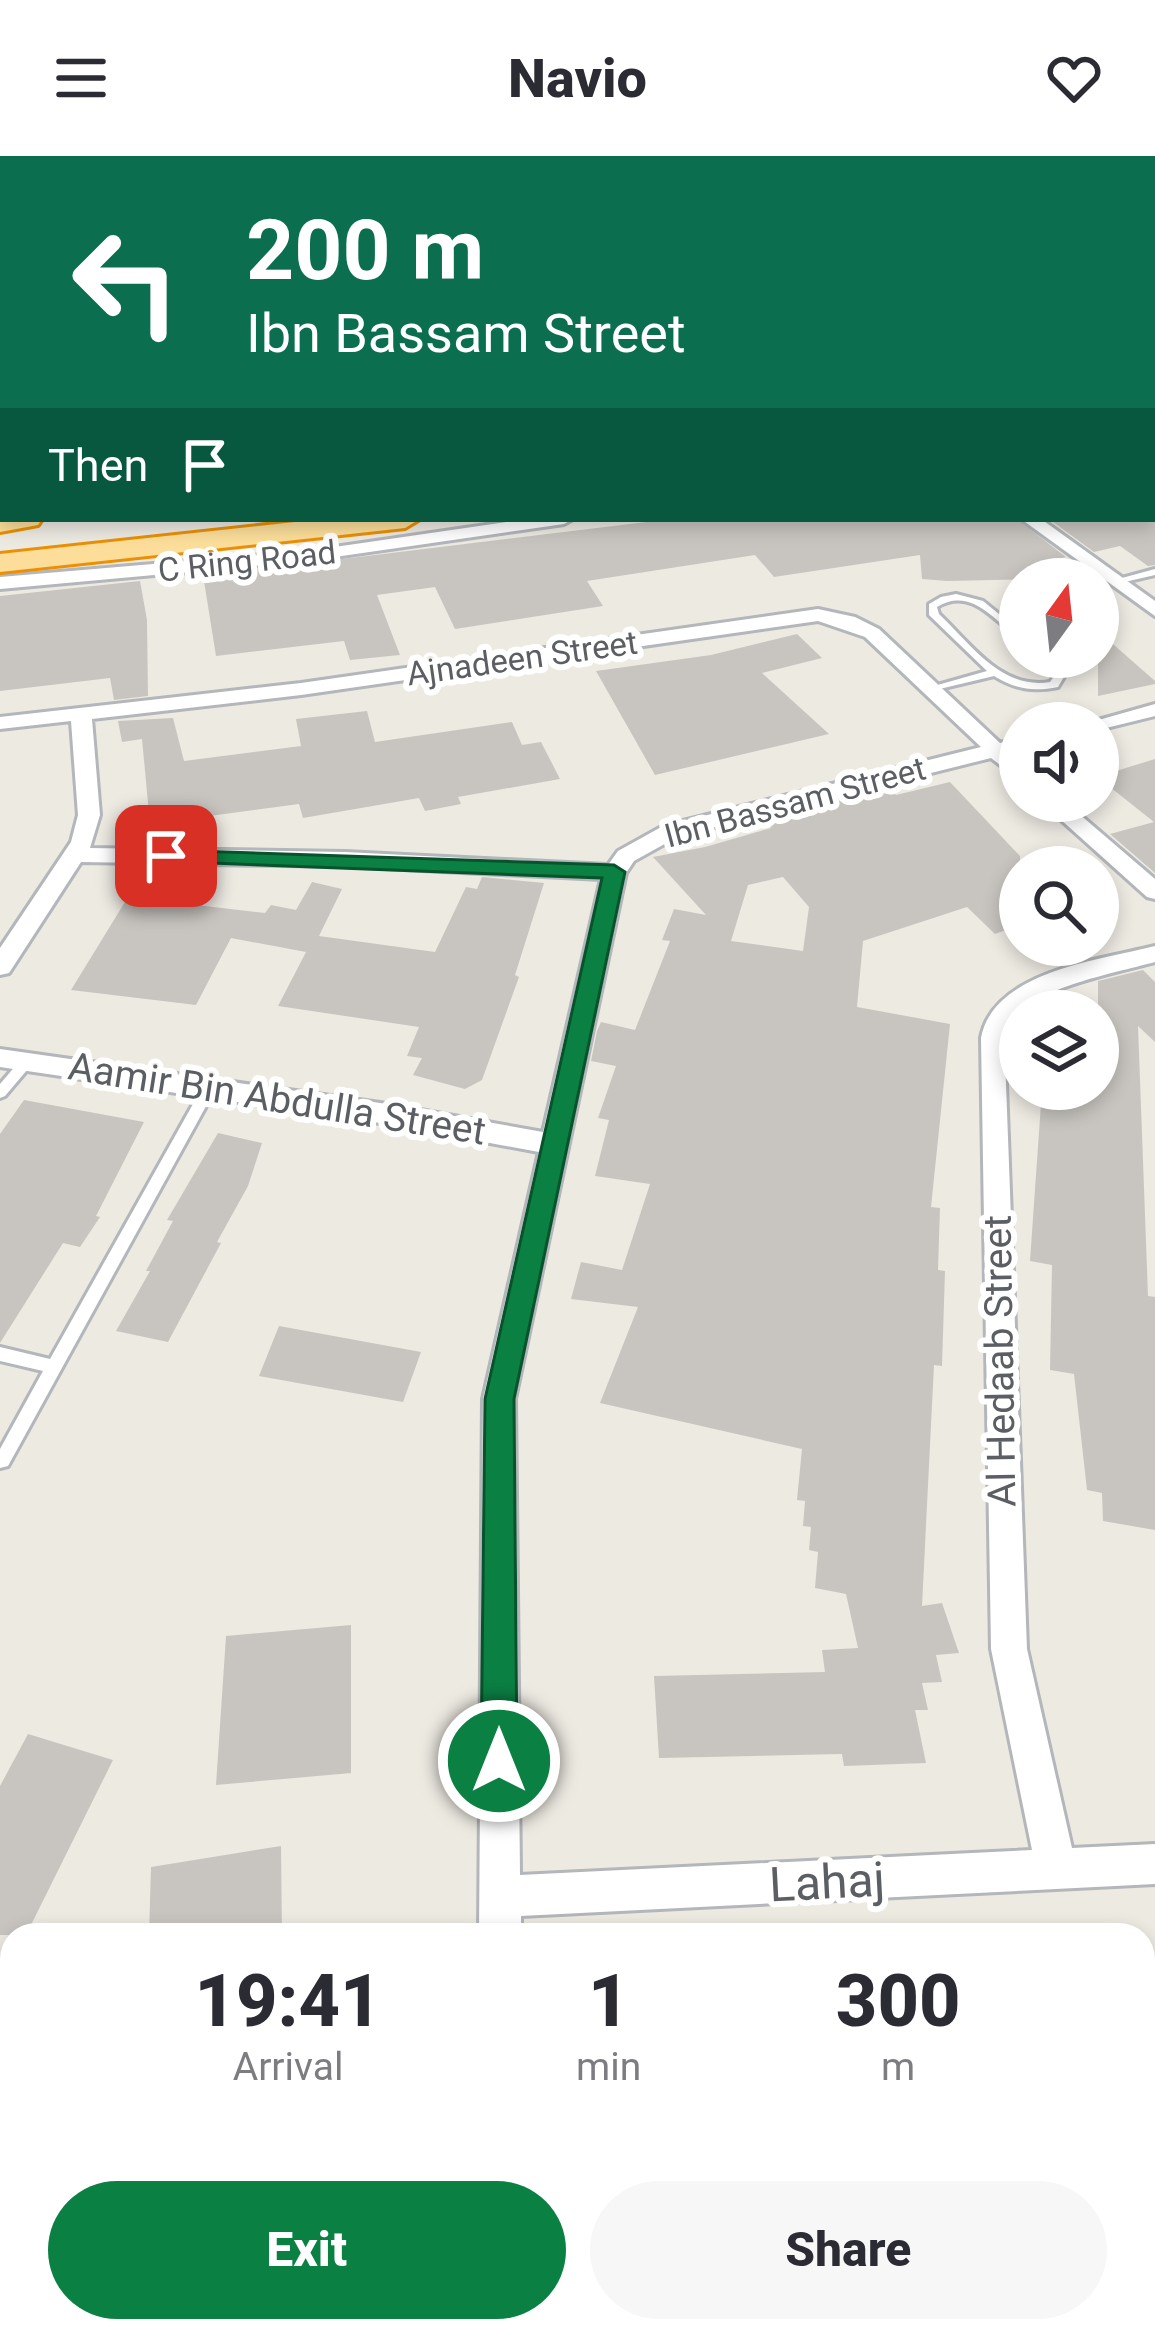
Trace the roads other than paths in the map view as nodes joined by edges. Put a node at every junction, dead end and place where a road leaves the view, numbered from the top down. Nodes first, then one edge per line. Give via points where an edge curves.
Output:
1 (245, 522) edge
2 (378, 522) edge
3 (540, 522) edge
4 (1034, 522) edge
5 (61, 525) dead end
6 (0, 527) edge
7 (0, 547) edge
8 (1084, 558) edge
9 (39, 560) junction
10 (0, 563) edge
11 (164, 571) junction
12 (1155, 572) edge
13 (1119, 580) edge
14 (0, 583) edge
15 (1119, 583) edge
16 (1155, 610) edge
17 (999, 618) edge
18 (995, 672) junction
19 (999, 675) edge
20 (1004, 678) edge
21 (1057, 678) edge
22 (931, 690) junction
23 (1155, 710) edge
24 (81, 714) junction
25 (1119, 719) edge
26 (0, 722) edge
27 (999, 749) edge
28 (994, 750) junction
29 (999, 754) edge
30 (1075, 822) edge
31 (76, 855) junction
32 (614, 872) junction
33 (1155, 892) edge
34 (1155, 954) edge
35 (0, 967) edge
36 (14, 1059) edge
37 (209, 1088) junction
38 (0, 1094) edge
39 (554, 1144) junction
40 (0, 1354) edge
41 (54, 1367) junction
42 (2, 1461) edge
43 (1155, 1864) edge
44 (1058, 1871) junction
45 (500, 1916) edge

1 - 7 highway
2 - 9 highway, C Ring Road
3 - 11 street, C Ring Road
4 - 8 street
5 - 6 highway
9 - 10 highway, C Ring Road
9 - 11 highway
11 - 14 street, C Ring Road
12 - 13 lane
15 - 16 street
17 - 18 lane via 979,601 934,603 934,615
18 - 19 lane
18 - 22 lane
20 - 21 lane via 1045,688
22 - 24 street, Ajnadeen Street via 861,627 802,615
22 - 28 street, Ajnadeen Street
23 - 25 street
24 - 26 street, Ajnadeen Street
24 - 31 street via 89,815
27 - 28 street, Ibn Bassam Street
28 - 29 street, Ajnadeen Street
28 - 32 street, Ibn Bassam Street via 671,831
30 - 33 street
31 - 32 street
31 - 35 street
32 - 39 street
34 - 44 street, Al Hedaab Street via 1016,1002 1000,1016 992,1057 1009,1648
36 - 37 street, Aamir Bin Abdulla Street
36 - 38 lane
37 - 39 street, Aamir Bin Abdulla Street
37 - 41 lane
39 - 45 street via 500,1399
40 - 41 lane
41 - 42 lane
43 - 44 street, Lahaj
44 - 45 street, Lahaj

